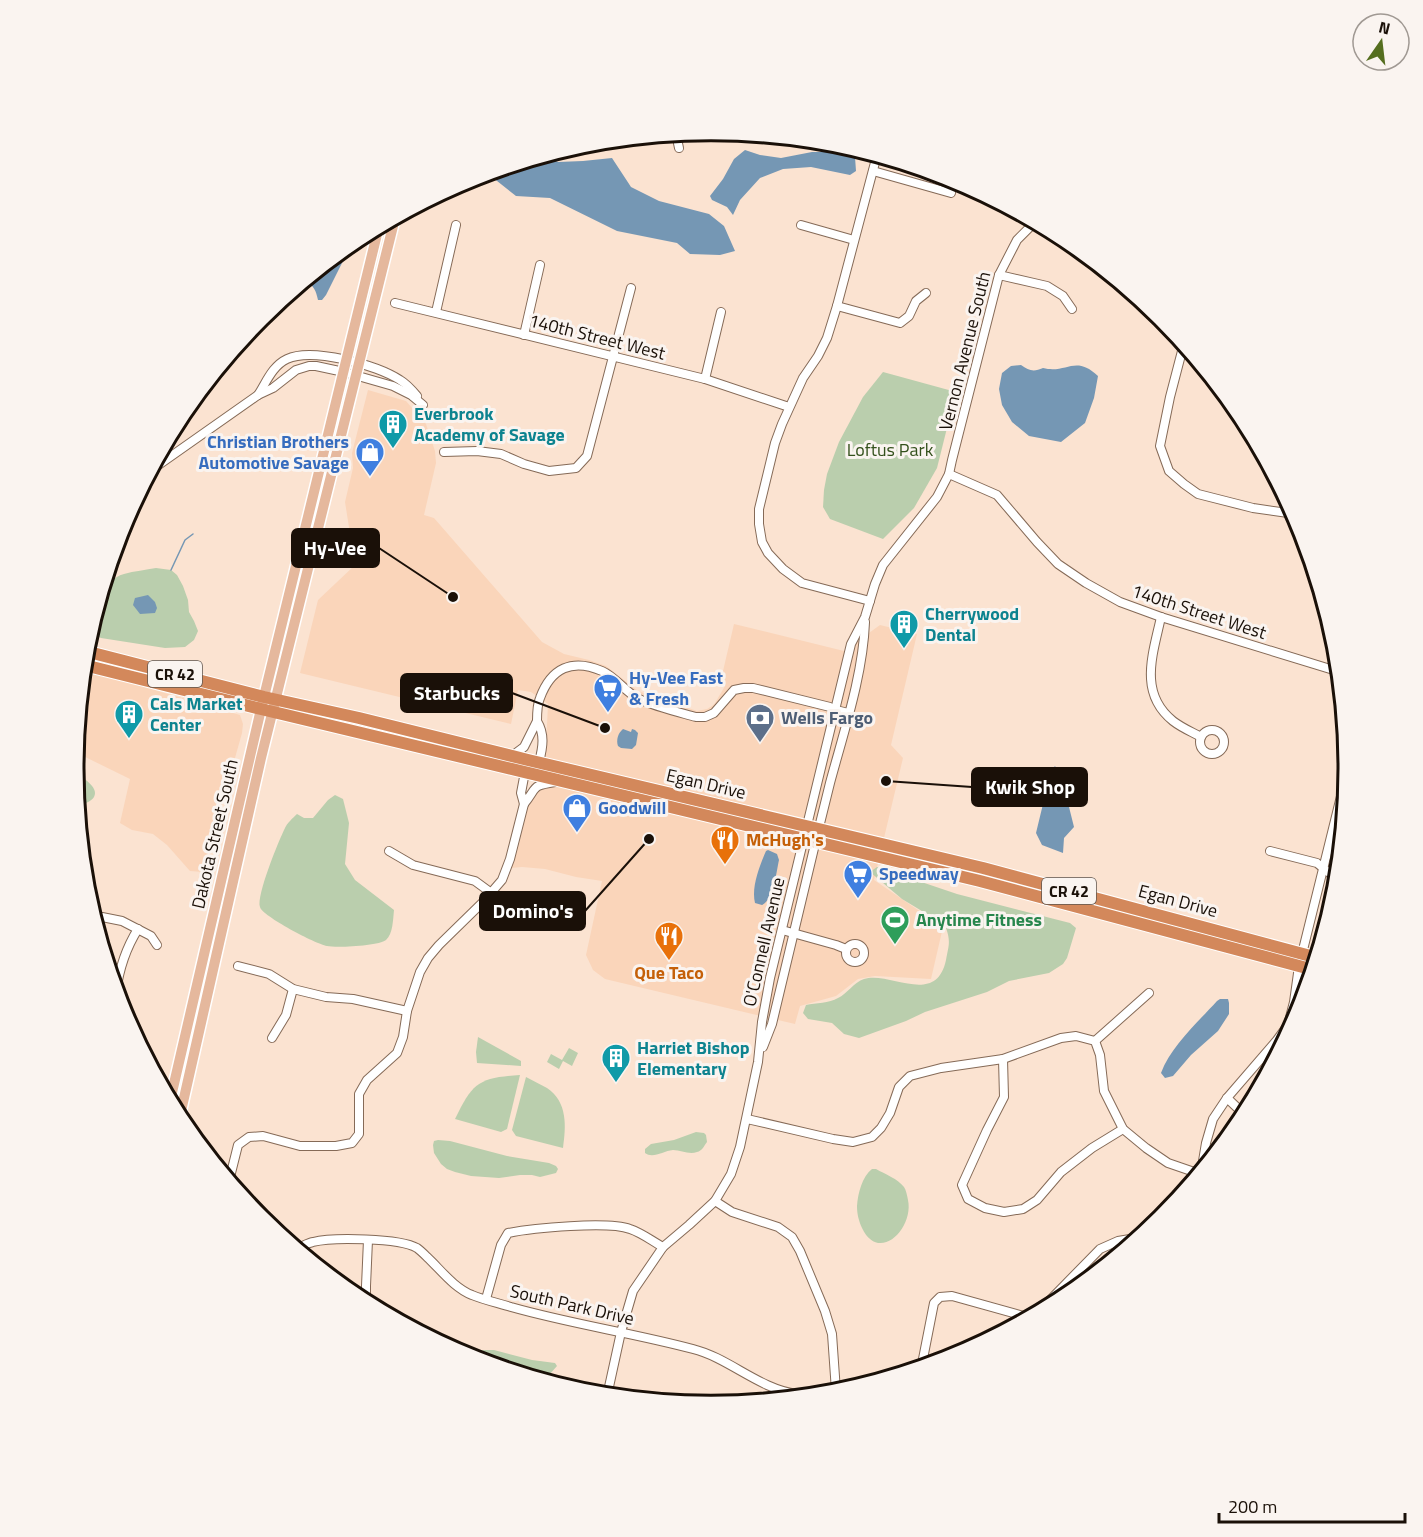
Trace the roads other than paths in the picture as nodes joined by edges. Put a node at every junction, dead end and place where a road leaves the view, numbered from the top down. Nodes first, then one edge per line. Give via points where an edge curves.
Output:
1 (678, 142) edge
2 (679, 148) dead end
3 (875, 162) edge
4 (873, 171) junction
5 (951, 193) dead end
6 (456, 225) dead end
7 (801, 225) dead end
8 (1029, 228) edge
9 (392, 229) edge
10 (376, 239) edge
11 (854, 240) junction
12 (540, 266) dead end
13 (999, 274) junction
14 (631, 288) dead end
15 (926, 293) dead end
16 (395, 303) dead end
17 (837, 306) junction
18 (1072, 309) dead end
19 (436, 312) junction
20 (721, 312) dead end
21 (524, 334) junction
22 (1181, 353) edge
23 (612, 357) junction
24 (359, 364) junction
25 (345, 366) junction
26 (356, 375) junction
27 (705, 379) junction
28 (258, 395) junction
29 (789, 407) junction
30 (444, 452) dead end
31 (165, 460) edge
32 (949, 474) junction
33 (1284, 512) edge
34 (870, 601) junction
35 (865, 617) junction
36 (1161, 618) junction
37 (95, 654) edge
38 (92, 667) edge
39 (1331, 669) edge
40 (269, 704) junction
41 (836, 710) junction
42 (848, 714) junction
43 (537, 721) junction
44 (1202, 737) dead end
45 (512, 756) junction
46 (532, 767) junction
47 (562, 781) junction
48 (524, 804) junction
49 (1338, 808) edge
50 (811, 834) junction
51 (1270, 851) dead end
52 (389, 852) dead end
53 (1323, 868) junction
54 (1330, 874) edge
55 (490, 892) junction
56 (102, 916) edge
57 (138, 929) junction
58 (782, 930) junction
59 (793, 933) junction
60 (157, 945) dead end
61 (846, 949) dead end
62 (1309, 959) edge
63 (1301, 960) junction
64 (1308, 965) edge
65 (238, 966) dead end
66 (120, 977) edge
67 (293, 989) junction
68 (1149, 993) dead end
69 (1294, 1001) edge
70 (408, 1011) junction
71 (272, 1038) dead end
72 (1095, 1041) junction
73 (1276, 1041) edge
74 (760, 1054) junction
75 (1003, 1059) junction
76 (173, 1090) edge
77 (1227, 1098) junction
78 (182, 1105) edge
79 (1238, 1109) edge
80 (747, 1119) junction
81 (1123, 1129) junction
82 (1204, 1156) edge
83 (1192, 1170) edge
84 (231, 1171) edge
85 (715, 1201) junction
86 (368, 1239) junction
87 (1125, 1240) edge
88 (304, 1245) edge
89 (663, 1247) junction
90 (1060, 1290) edge
91 (366, 1292) edge
92 (486, 1299) junction
93 (1020, 1315) edge
94 (621, 1332) junction
95 (923, 1359) edge
96 (836, 1384) edge
97 (609, 1387) edge
98 (787, 1392) edge

1 - 2 street
3 - 4 street
4 - 5 street
4 - 11 street
6 - 19 street
7 - 11 street
8 - 13 street, Vernon Avenue South via 1017,240
9 - 24 main road, Dakota Street South
10 - 25 main road, Dakota Street South
11 - 17 street
12 - 21 street
13 - 18 street via 1047,286 1063,296
13 - 32 street, Vernon Avenue South
14 - 23 street
15 - 17 street via 900,322
16 - 19 street, 140th Street West
17 - 29 street via 827,338
19 - 21 street, 140th Street West
20 - 27 street
21 - 23 street, 140th Street West
22 - 33 street via 1160,446 1169,471 1198,494
23 - 27 street, 140th Street West
23 - 30 street via 587,456 576,468 549,471 501,454
24 - 25 street
24 - 26 main road, Dakota Street South
24 - 26 street via 402,381 422,402 393,386
25 - 26 street
25 - 28 street via 296,370
25 - 28 street via 312,354 286,359 271,373
25 - 40 main road, Dakota Street South
26 - 40 main road, Dakota Street South
27 - 29 street, 140th Street West
28 - 31 street
29 - 34 street via 775,442 759,509 762,542 783,569 802,583
32 - 34 street, Vernon Avenue South via 932,504 883,565
32 - 36 street, 140th Street West via 997,495 1058,564 1120,602
34 - 35 street, Vernon Avenue South
35 - 41 street, Vernon Avenue South via 851,644
35 - 42 street, Vernon Avenue South via 864,648
36 - 39 street, 140th Street West
36 - 44 street via 1150,672 1154,693 1173,721
37 - 40 highway, Egan Drive / CR 42
38 - 40 highway, Egan Drive / CR 42
40 - 45 highway, Egan Drive / CR 42 via 359,718
40 - 46 highway, Egan Drive / CR 42
40 - 76 main road, Dakota Street South
40 - 78 main road, Dakota Street South via 261,758
41 - 42 street
41 - 43 street via 744,688 734,690 714,713 696,717 639,699 603,671 586,666 566,667 555,673 539,700
41 - 50 street, Vernon Avenue South
42 - 50 street, Vernon Avenue South
43 - 45 street via 524,747
43 - 46 street via 543,740
45 - 46 highway, Egan Drive / CR 42
46 - 47 highway, Egan Drive / CR 42
46 - 48 street via 521,795
46 - 50 highway, Egan Drive / CR 42
47 - 48 street via 537,786
47 - 50 highway, Egan Drive / CR 42
48 - 55 street via 502,880
49 - 53 street
50 - 58 street, O'Connell Avenue
50 - 59 street, O'Connell Avenue
50 - 63 highway, Egan Drive / CR 42 via 983,868
51 - 53 street
52 - 55 street via 413,865 475,881
53 - 54 street
53 - 63 street
55 - 70 street via 428,958
56 - 57 street
57 - 60 street via 151,936
57 - 66 street
58 - 59 street
58 - 74 street, O'Connell Avenue via 762,1022
59 - 61 street
59 - 74 street, O'Connell Avenue via 772,1024
62 - 63 highway, Egan Drive / CR 42
63 - 64 highway, Egan Drive / CR 42
63 - 69 street
65 - 67 street via 269,974
67 - 70 street
67 - 71 street via 286,1015
68 - 72 street
70 - 84 street via 397,1053 367,1080 359,1094 359,1134 352,1143 300,1146 263,1136 249,1137 238,1145
72 - 75 street via 1076,1036 1061,1038
72 - 81 street via 1104,1090
73 - 77 street
74 - 80 street, O'Connell Avenue
75 - 80 street via 910,1076 899,1087 880,1128 872,1137 853,1142
75 - 81 street via 1004,1097 962,1185 968,1199 1004,1212 1023,1209 1037,1200 1061,1172
77 - 79 street
77 - 82 street via 1213,1119
80 - 85 street, O'Connell Avenue via 731,1174
81 - 83 street via 1168,1163
85 - 89 street, O'Connell Avenue
85 - 96 street via 732,1212 778,1227 792,1237 832,1334
86 - 88 street, South Park Drive via 314,1241
86 - 91 street
86 - 92 street, South Park Drive via 397,1241 417,1248 469,1294
87 - 90 street via 1101,1249
89 - 92 street via 631,1229 617,1226 508,1233
89 - 94 street, O'Connell Avenue via 633,1291
92 - 94 street, South Park Drive
93 - 95 street via 952,1296 940,1297 934,1303
94 - 97 street, O'Connell Avenue
94 - 98 street, South Park Drive via 709,1353

